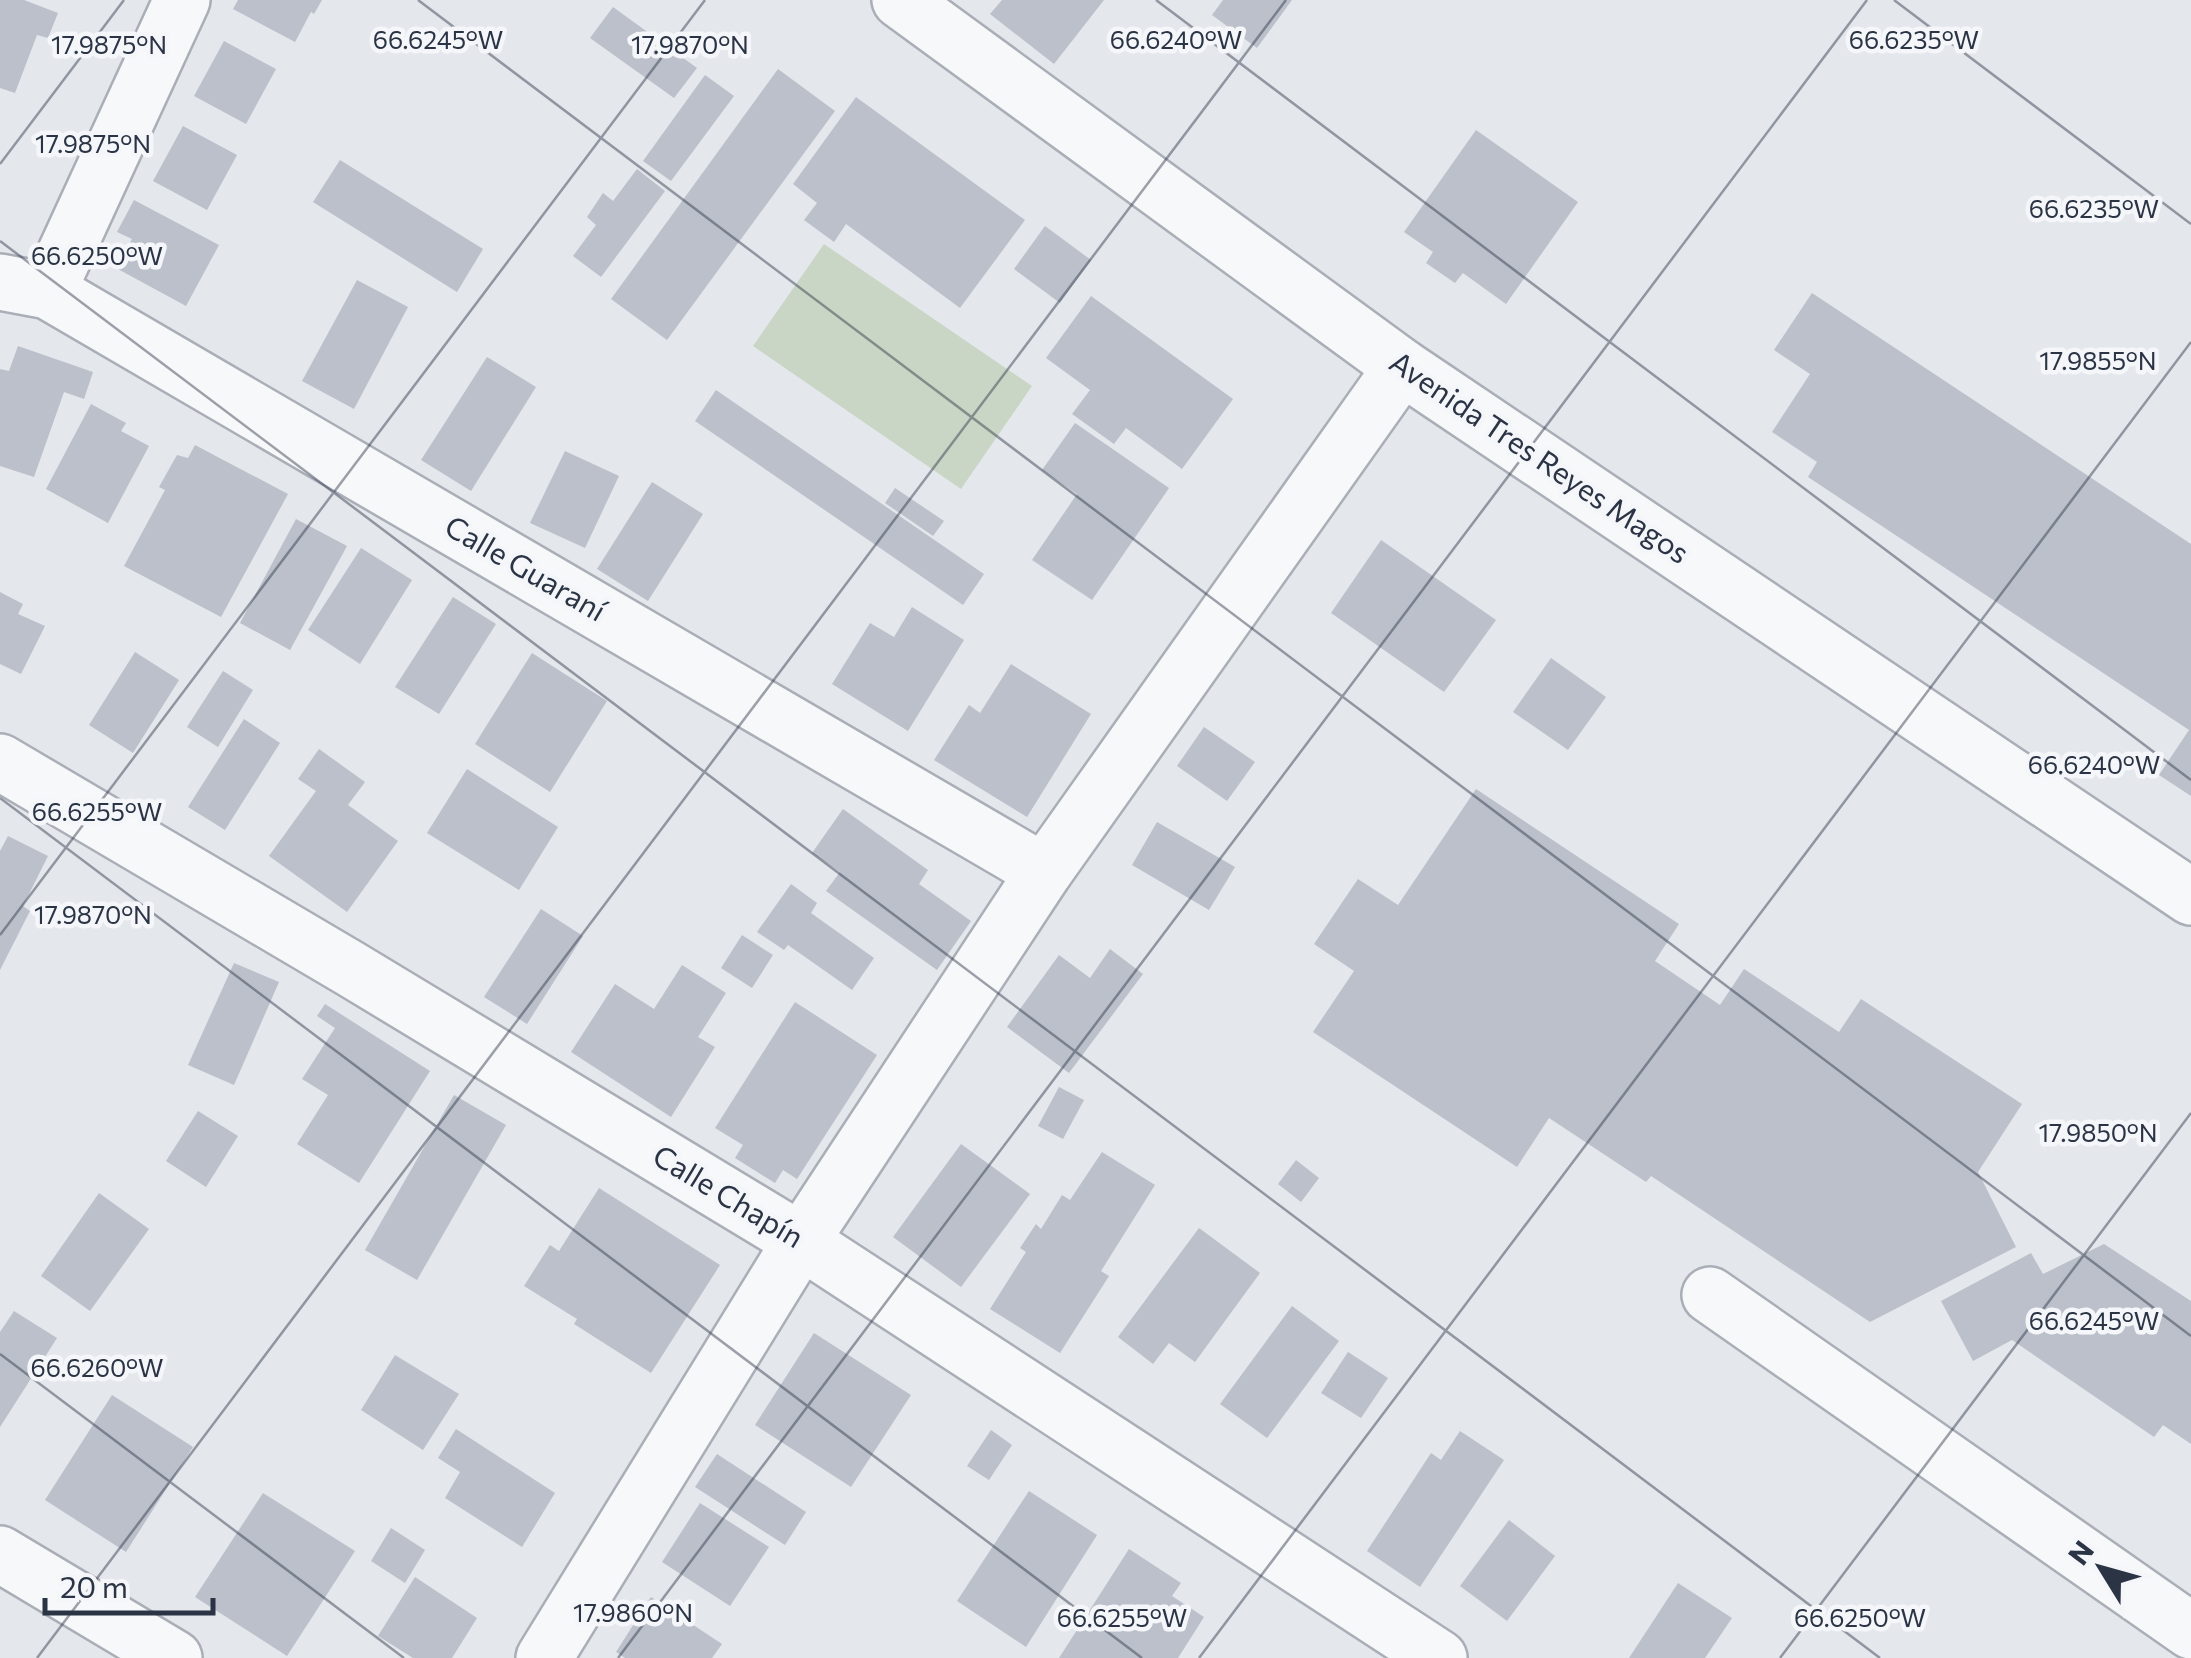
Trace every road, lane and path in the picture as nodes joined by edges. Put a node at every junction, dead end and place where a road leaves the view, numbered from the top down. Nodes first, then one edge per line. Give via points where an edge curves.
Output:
1 (182, 0) edge
2 (900, 0) edge
3 (24, 286) edge
4 (1402, 367) junction
5 (0, 762) edge
6 (1044, 872) junction
7 (2191, 897) edge
8 (801, 1241) junction
9 (1710, 1295) dead end
10 (0, 1554) edge
11 (2191, 1631) edge
12 (174, 1658) edge
13 (544, 1658) edge
14 (1439, 1658) edge

1 - 3 street
2 - 4 street, Avenida Tres Reyes Magos
3 - 6 street, Calle Guaraní
4 - 6 street
4 - 7 street, Avenida Tres Reyes Magos
5 - 8 street, Calle Chapín
6 - 8 street
8 - 13 street
8 - 14 street, Calle Chapín
9 - 11 street
10 - 12 street

